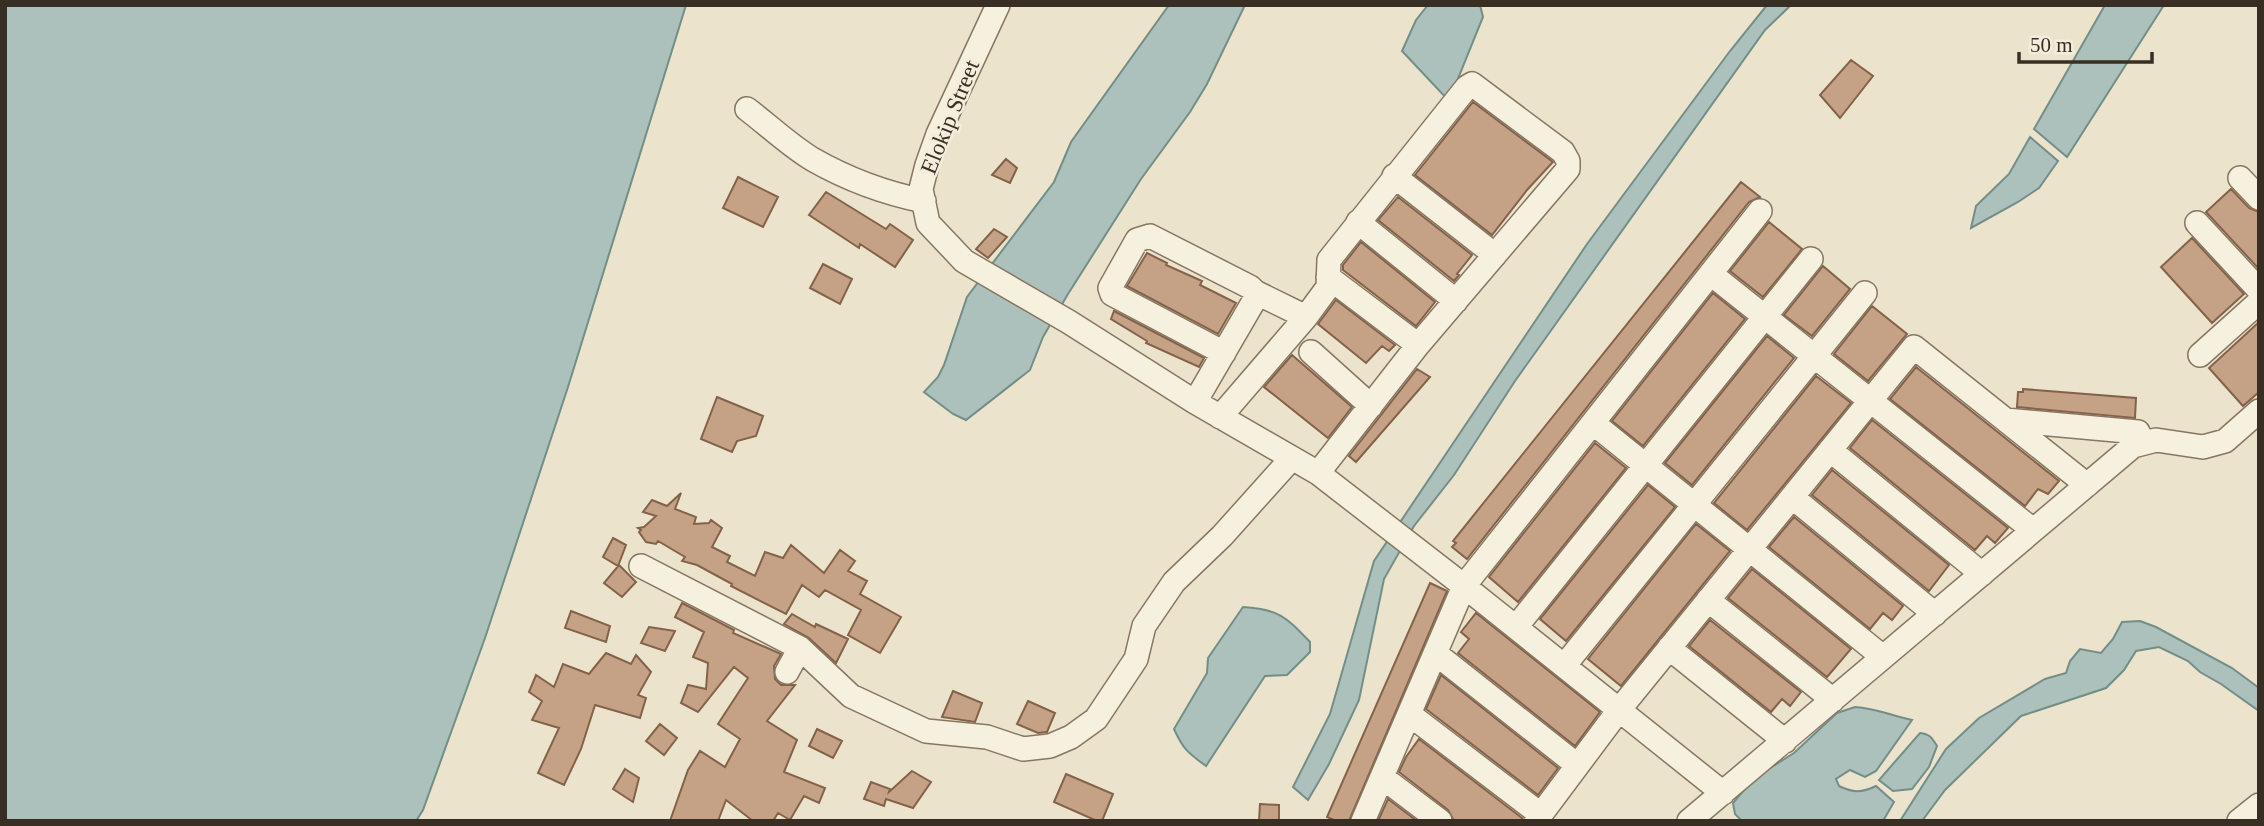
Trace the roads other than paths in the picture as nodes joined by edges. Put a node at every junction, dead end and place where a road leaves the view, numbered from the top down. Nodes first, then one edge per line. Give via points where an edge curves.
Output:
1 (998, 5) edge
2 (747, 109) dead end
3 (1394, 176) junction
4 (2240, 178) dead end
5 (2259, 198) edge
6 (924, 201) junction
7 (1760, 211) dead end
8 (1358, 222) junction
9 (2197, 222) dead end
10 (1495, 255) junction
11 (1811, 260) dead end
12 (1711, 274) junction
13 (1328, 277) junction
14 (2259, 290) edge
15 (1255, 292) junction
16 (1866, 293) dead end
17 (1456, 301) junction
18 (2259, 302) edge
19 (1306, 317) junction
20 (1765, 317) junction
21 (1418, 345) junction
22 (1311, 352) dead end
23 (1224, 353) junction
24 (2200, 355) dead end
25 (1814, 356) junction
26 (1870, 400) junction
27 (1195, 402) junction
28 (1371, 406) junction
29 (2259, 411) edge
30 (1220, 417) junction
31 (2006, 420) junction
32 (1593, 423) junction
33 (2143, 443) junction
34 (1830, 450) junction
35 (1292, 458) junction
36 (1646, 465) junction
37 (1318, 473) junction
38 (2087, 485) junction
39 (1792, 497) junction
40 (1695, 505) junction
41 (2033, 530) junction
42 (1749, 549) junction
43 (641, 566) dead end
44 (1982, 573) junction
45 (1464, 586) junction
46 (1708, 600) junction
47 (1935, 614) junction
48 (1516, 627) junction
49 (800, 648) junction
50 (1669, 648) junction
51 (1435, 653) junction
52 (1883, 657) junction
53 (1564, 666) junction
54 (787, 672) dead end
55 (1832, 700) junction
56 (1619, 710) junction
57 (1409, 714) junction
58 (1784, 741) junction
59 (1577, 765) junction
60 (1382, 777) junction
61 (1723, 793) junction
62 (2259, 804) edge
63 (1538, 818) edge
64 (1363, 821) edge
65 (1440, 821) edge
66 (1689, 821) edge
67 (2239, 821) edge

1 - 6 street, Elokip Street via 934,145 921,189
2 - 6 street via 812,158 843,175
3 - 8 street
3 - 10 street
3 - 10 street via 1472,84 1563,152 1568,169
4 - 5 street
6 - 27 street, Elokip Street via 928,223 964,261
7 - 12 street
8 - 13 street via 1329,260
8 - 17 street
9 - 14 street
10 - 17 street
11 - 20 street
12 - 20 street
12 - 32 street
13 - 19 street via 1328,288
13 - 21 street
15 - 19 street
15 - 23 street
15 - 23 street via 1150,236 1137,240 1110,288 1112,294
16 - 25 street
17 - 21 street
18 - 24 street
19 - 30 street
20 - 25 street
20 - 36 street
21 - 28 street
22 - 28 street
23 - 27 street
25 - 26 street
25 - 40 street
26 - 31 street via 1914,346
26 - 34 street
26 - 41 street
27 - 30 street, Elokip Street
28 - 37 street
29 - 33 street via 2225,441 2203,447 2156,440
30 - 35 street, Elokip Street
31 - 33 street via 2138,432
31 - 38 street
32 - 36 street
32 - 45 street
33 - 38 street via 2133,446
34 - 39 street
34 - 44 street
35 - 37 street, Elokip Street
35 - 49 street via 1174,582 1144,626 1136,659 1096,719 1050,746 1023,749 987,737 926,731 851,696
36 - 40 street
36 - 48 street
37 - 45 street, Elokip Street
38 - 41 street
39 - 42 street
39 - 47 street
40 - 42 street
40 - 53 street
41 - 44 street
42 - 46 street
42 - 52 street
43 - 49 street
44 - 47 street
45 - 48 street, Elokip Street
45 - 51 street
46 - 50 street
46 - 55 street
47 - 52 street
48 - 53 street, Elokip Street
49 - 54 street
50 - 56 street
50 - 58 street
51 - 57 street
51 - 59 street
52 - 55 street
53 - 56 street, Elokip Street
55 - 58 street
56 - 59 street
56 - 61 street, Elokip Street
57 - 60 street
57 - 63 street
58 - 61 street
59 - 63 street
60 - 64 street
60 - 65 street
61 - 66 street
62 - 67 street

